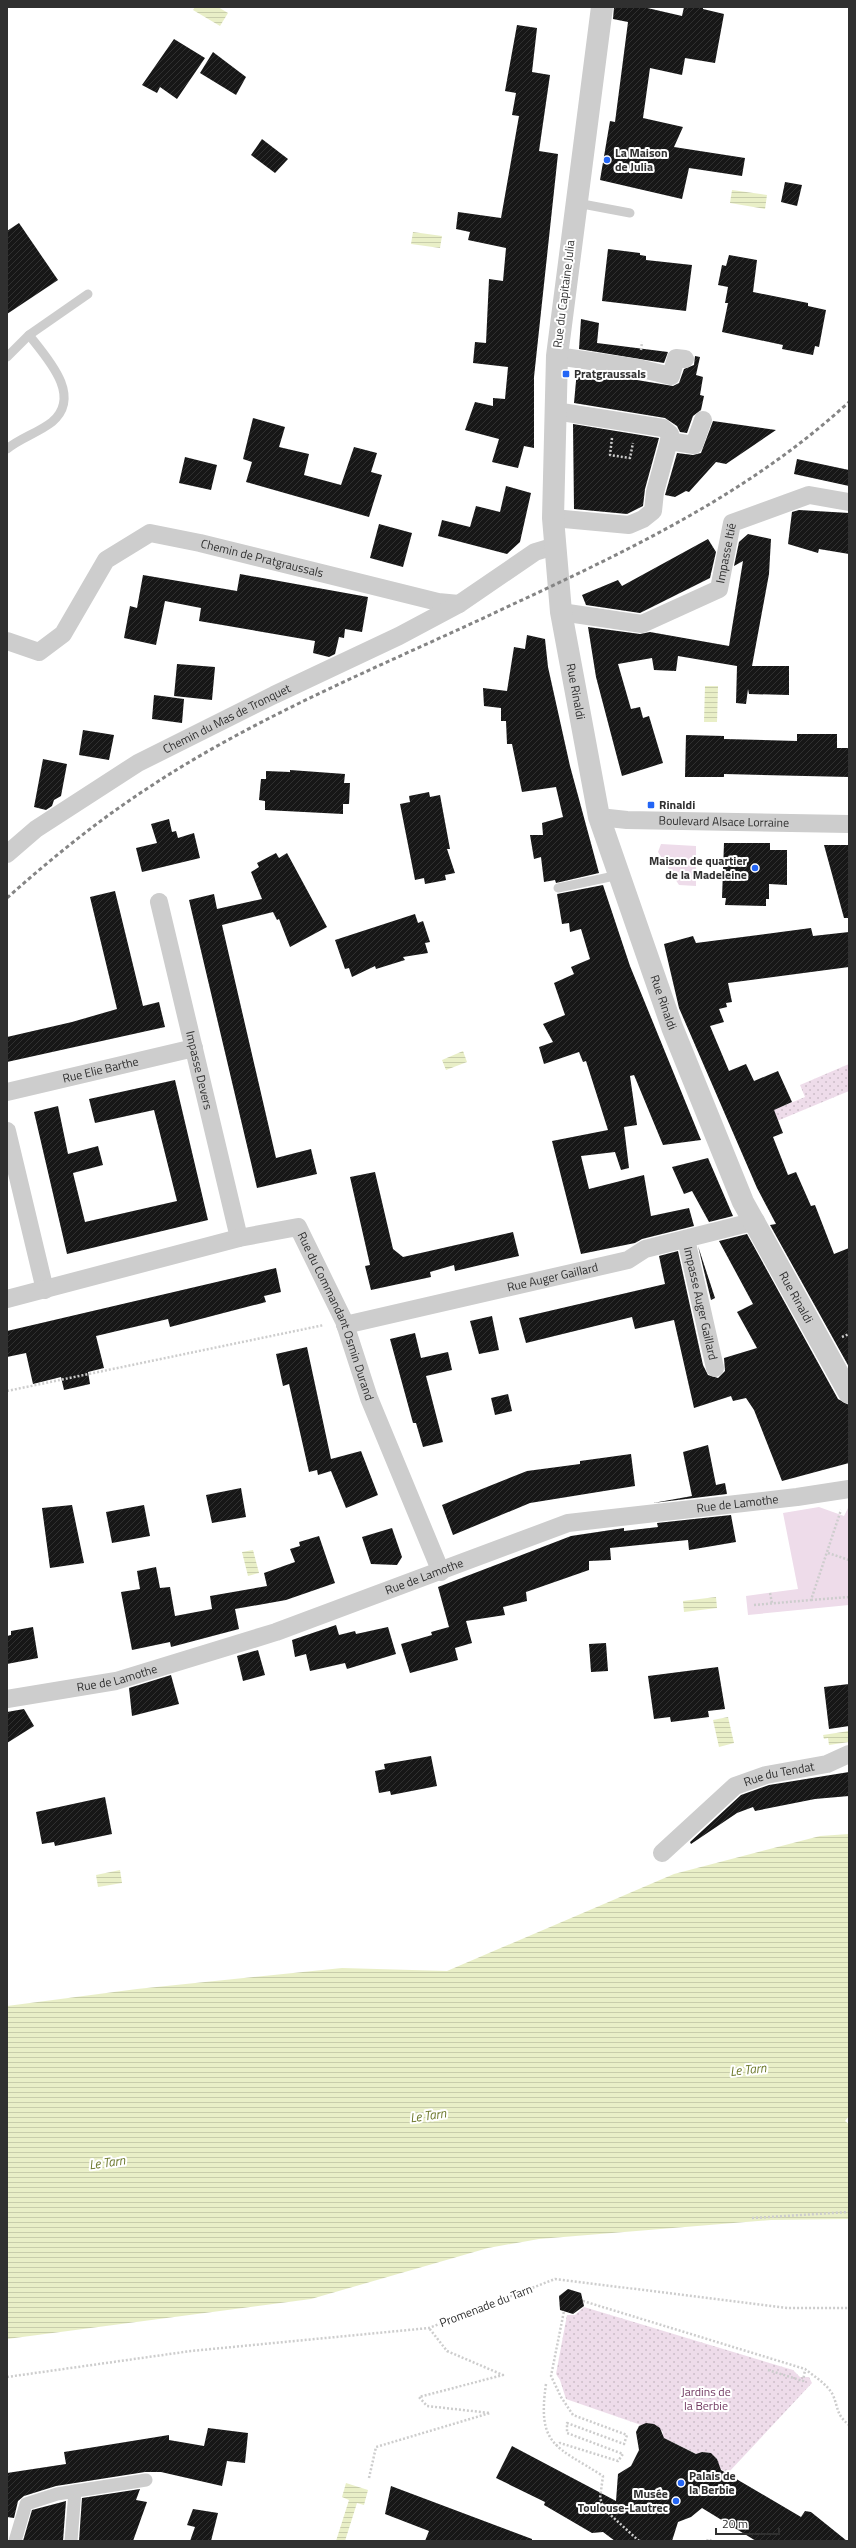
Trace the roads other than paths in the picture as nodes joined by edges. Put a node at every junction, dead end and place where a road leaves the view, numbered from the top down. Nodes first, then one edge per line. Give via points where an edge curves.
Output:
1 (602, 7) edge
2 (576, 202) junction
3 (630, 213) dead end
4 (88, 294) dead end
5 (30, 335) junction
6 (557, 356) junction
7 (7, 357) edge
8 (685, 359) dead end
9 (555, 411) junction
10 (704, 420) dead end
11 (669, 441) junction
12 (7, 449) edge
13 (849, 502) edge
14 (553, 518) junction
15 (555, 546) junction
16 (558, 583) joint
17 (459, 604) junction
18 (561, 612) junction
19 (7, 641) edge
20 (599, 817) junction
21 (849, 824) edge
22 (7, 854) edge
23 (620, 875) junction
24 (558, 888) dead end
25 (159, 902) dead end
26 (194, 1048) junction
27 (7, 1092) edge
28 (7, 1131) edge
29 (756, 1221) junction
30 (238, 1238) junction
31 (686, 1239) junction
32 (45, 1290) junction
33 (7, 1299) edge
34 (345, 1323) junction
35 (715, 1368) dead end
36 (849, 1393) edge
37 (846, 1489) edge
38 (441, 1572) junction
39 (7, 1699) edge
40 (849, 1754) edge
41 (662, 1853) dead end
42 (146, 2480) dead end
43 (75, 2491) junction
44 (7, 2525) edge
45 (14, 2541) edge
46 (71, 2541) edge

1 - 2 street, Rue du Capitaine Julia
2 - 3 lane
2 - 6 street, Rue du Capitaine Julia
4 - 5 lane
5 - 7 lane
5 - 12 lane via 57,370 64,391 61,412 51,423
6 - 8 street via 638,368 671,376 676,358
6 - 9 street, Rue du Capitaine Julia
9 - 11 street via 664,428 670,434
9 - 14 street, Rue du Capitaine Julia
10 - 11 street via 694,445
11 - 14 street via 655,492 653,511 643,519 629,525
13 - 18 street, Impasse Itié via 809,496 732,523 719,589 642,624
14 - 15 street, Rue du Capitaine Julia
15 - 16 street, Rue du Capitaine Julia
15 - 17 street via 536,552
16 - 18 street, Rue Rinaldi
17 - 19 street, Chemin de Pratgraussals via 438,602 200,543 150,534 106,560 63,634 38,652
17 - 22 street, Chemin du Mas de Tronquet via 399,636 138,763 36,830
18 - 20 street, Rue Rinaldi
20 - 21 street, Boulevard Alsace Lorraine via 627,820
20 - 23 street, Rue Rinaldi
23 - 24 lane
23 - 29 street, Rue Rinaldi via 672,1027 743,1202
25 - 26 street, Impasse Devers
26 - 27 street, Rue Elie Barthe
26 - 30 street, Impasse Devers
28 - 32 street
29 - 31 street, Rue Auger Gaillard
29 - 36 street, Rue Rinaldi
30 - 32 street, Rue du Commandant Osmin Durand
30 - 34 street, Rue du Commandant Osmin Durand via 298,1227
31 - 34 street, Rue Auger Gaillard via 645,1249 628,1260
31 - 35 street, Impasse Auger Gaillard
32 - 33 street, Rue du Commandant Osmin Durand
34 - 38 street, Rue du Commandant Osmin Durand via 369,1398
37 - 38 street, Rue de Lamothe via 568,1523
38 - 39 street, Rue de Lamothe via 276,1632 116,1681
40 - 41 street, Rue du Tendat via 827,1764 766,1775 735,1786
42 - 43 street
43 - 45 street via 26,2504
43 - 46 street
44 - 45 street via 14,2527

